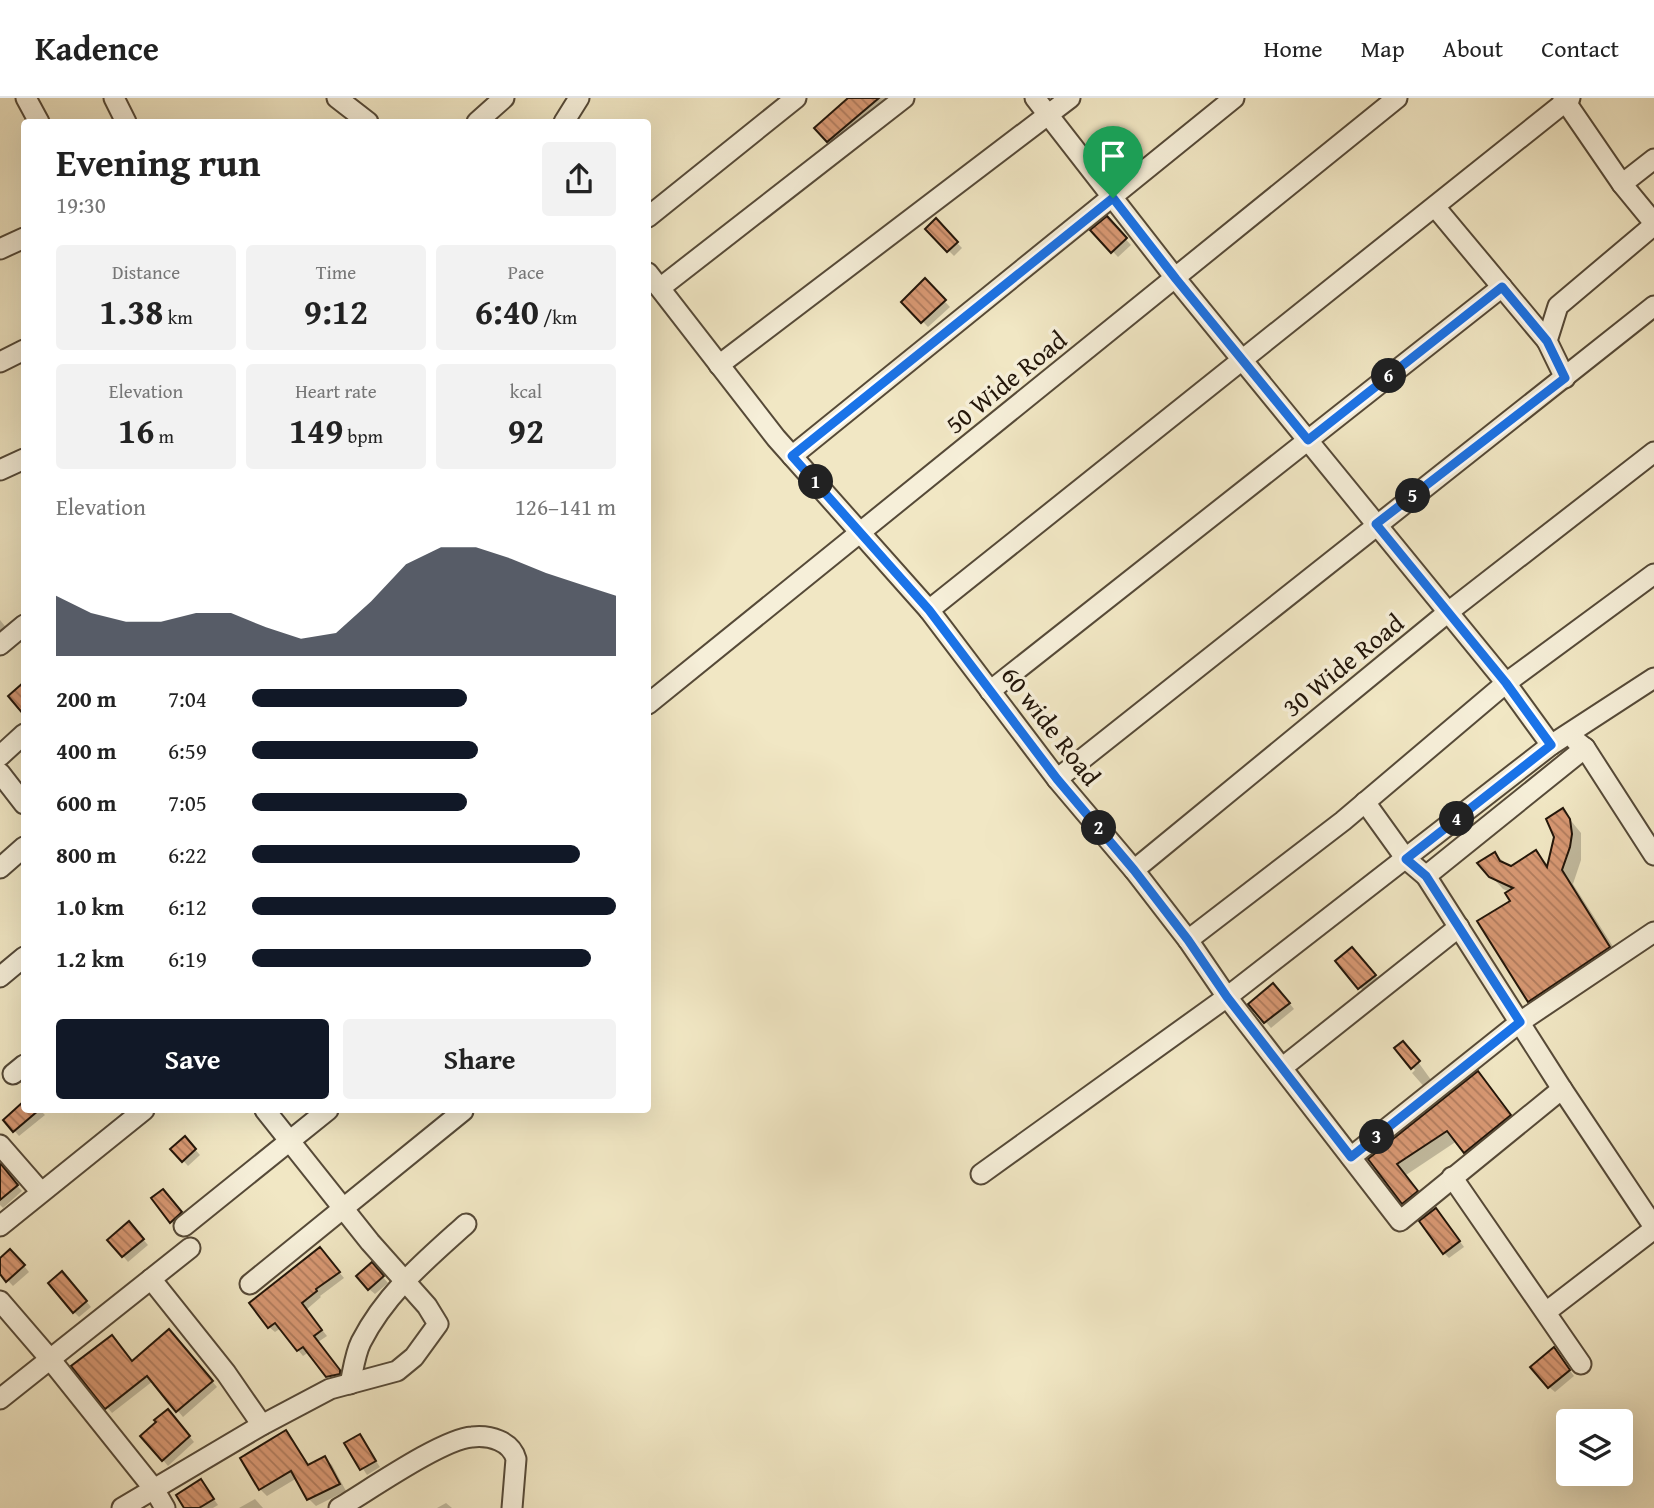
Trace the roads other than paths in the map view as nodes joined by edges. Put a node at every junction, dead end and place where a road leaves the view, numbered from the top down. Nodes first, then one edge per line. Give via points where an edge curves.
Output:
1 (26, 98) edge
2 (114, 98) edge
3 (337, 98) edge
4 (504, 98) edge
5 (579, 98) edge
6 (796, 98) edge
7 (904, 98) edge
8 (1035, 98) edge
9 (1070, 98) edge
10 (1234, 98) edge
11 (1397, 98) edge
12 (1566, 99) edge
13 (1050, 115) junction
14 (37, 119) edge
15 (124, 119) edge
16 (364, 119) edge
17 (480, 119) edge
18 (566, 119) edge
19 (1654, 159) edge
20 (1622, 184) junction
21 (1113, 198) junction
22 (1436, 208) junction
23 (651, 215) edge
24 (1654, 224) edge
25 (1176, 279) junction
26 (654, 280) edge
27 (1502, 287) junction
28 (1654, 306) edge
29 (1547, 341) junction
30 (21, 352) edge
31 (1243, 360) junction
32 (0, 362) edge
33 (719, 365) junction
34 (1565, 378) junction
35 (1308, 440) junction
36 (1654, 452) edge
37 (792, 456) junction
38 (21, 460) edge
39 (0, 470) edge
40 (1376, 524) junction
41 (861, 532) junction
42 (1654, 574) edge
43 (929, 610) junction
44 (1447, 613) junction
45 (21, 628) edge
46 (0, 645) edge
47 (1654, 678) edge
48 (1506, 683) junction
49 (990, 691) junction
50 (651, 702) edge
51 (21, 737) edge
52 (1559, 739) junction
53 (1586, 748) junction
54 (0, 756) edge
55 (0, 774) edge
56 (1057, 779) junction
57 (21, 800) edge
58 (1365, 802) junction
59 (21, 850) edge
60 (1654, 855) edge
61 (1406, 859) junction
62 (0, 869) edge
63 (1134, 870) junction
64 (1426, 876) junction
65 (1459, 927) junction
66 (1654, 932) edge
67 (1188, 940) junction
68 (21, 960) edge
69 (0, 977) edge
70 (1227, 997) junction
71 (1520, 1022) junction
72 (1283, 1067) junction
73 (1562, 1089) junction
74 (140, 1113) edge
75 (267, 1113) edge
76 (324, 1113) edge
77 (461, 1113) edge
78 (290, 1141) junction
79 (0, 1145) edge
80 (1351, 1157) junction
81 (981, 1174) dead end
82 (1452, 1177) junction
83 (41, 1192) junction
84 (344, 1209) junction
85 (466, 1224) dead end
86 (0, 1226) edge
87 (184, 1226) dead end
88 (1654, 1228) edge
89 (190, 1248) dead end
90 (151, 1279) junction
91 (404, 1280) junction
92 (250, 1284) dead end
93 (0, 1301) edge
94 (1546, 1312) junction
95 (50, 1359) junction
96 (1581, 1364) dead end
97 (350, 1384) junction
98 (0, 1399) edge
99 (262, 1425) junction
100 (154, 1489) junction
101 (122, 1508) edge
102 (165, 1508) edge
103 (339, 1508) edge
104 (512, 1508) edge

1 - 14 street
2 - 15 street
3 - 16 street
4 - 17 street
5 - 18 street
6 - 23 street
7 - 26 street
8 - 13 street
9 - 13 street
10 - 21 street
11 - 25 street, 50 Wide Road
12 - 20 street
12 - 22 street
13 - 21 street
13 - 33 street
19 - 20 street
20 - 24 street
21 - 25 street
21 - 37 street
22 - 27 street
22 - 31 street
24 - 29 street via 1558,306
25 - 31 street
25 - 41 street, 50 Wide Road
26 - 33 street, 60 wide Road
27 - 29 street
27 - 35 street
28 - 34 street
29 - 34 street
30 - 32 street
31 - 35 street
31 - 43 street
33 - 37 street, 60 wide Road
34 - 40 street
35 - 40 street
35 - 49 street
36 - 44 street, 30 Wide Road
37 - 41 street, 60 wide Road
38 - 39 street
40 - 44 street
40 - 56 street
41 - 43 street, 60 wide Road
41 - 50 street, 50 Wide Road
42 - 48 street
43 - 49 street, 60 wide Road
44 - 48 street
44 - 63 street, 30 Wide Road
45 - 46 street
47 - 52 street
48 - 52 street
48 - 58 street
49 - 56 street, 60 wide Road
51 - 54 street
52 - 53 street
52 - 61 street
53 - 60 street
53 - 64 street
55 - 57 street
56 - 63 street, 60 wide Road
58 - 61 street
58 - 67 street
59 - 62 street
61 - 64 street
61 - 70 street
63 - 67 street, 60 wide Road
64 - 65 street
65 - 71 street
65 - 72 street
66 - 71 street
67 - 70 street, 60 wide Road
68 - 69 street
70 - 72 street, 60 wide Road
70 - 81 street
71 - 73 street
71 - 80 street
72 - 80 street, 60 wide Road
73 - 82 street
73 - 88 street
74 - 83 street
75 - 78 street
76 - 78 street
77 - 84 street
78 - 84 street
78 - 87 street
79 - 83 street
80 - 82 street, 60 wide Road via 1400,1221
82 - 94 street
83 - 86 street
84 - 91 street
84 - 92 street
85 - 91 street
88 - 94 street
89 - 90 street
90 - 95 street
90 - 99 street
91 - 97 street via 360,1344
91 - 97 street via 438,1324 414,1357 397,1371
93 - 95 street
94 - 96 street
95 - 98 street
95 - 100 street
97 - 99 street via 330,1389
99 - 100 street
100 - 101 street
100 - 102 street
103 - 104 street via 437,1450 472,1437 504,1443 514,1451

